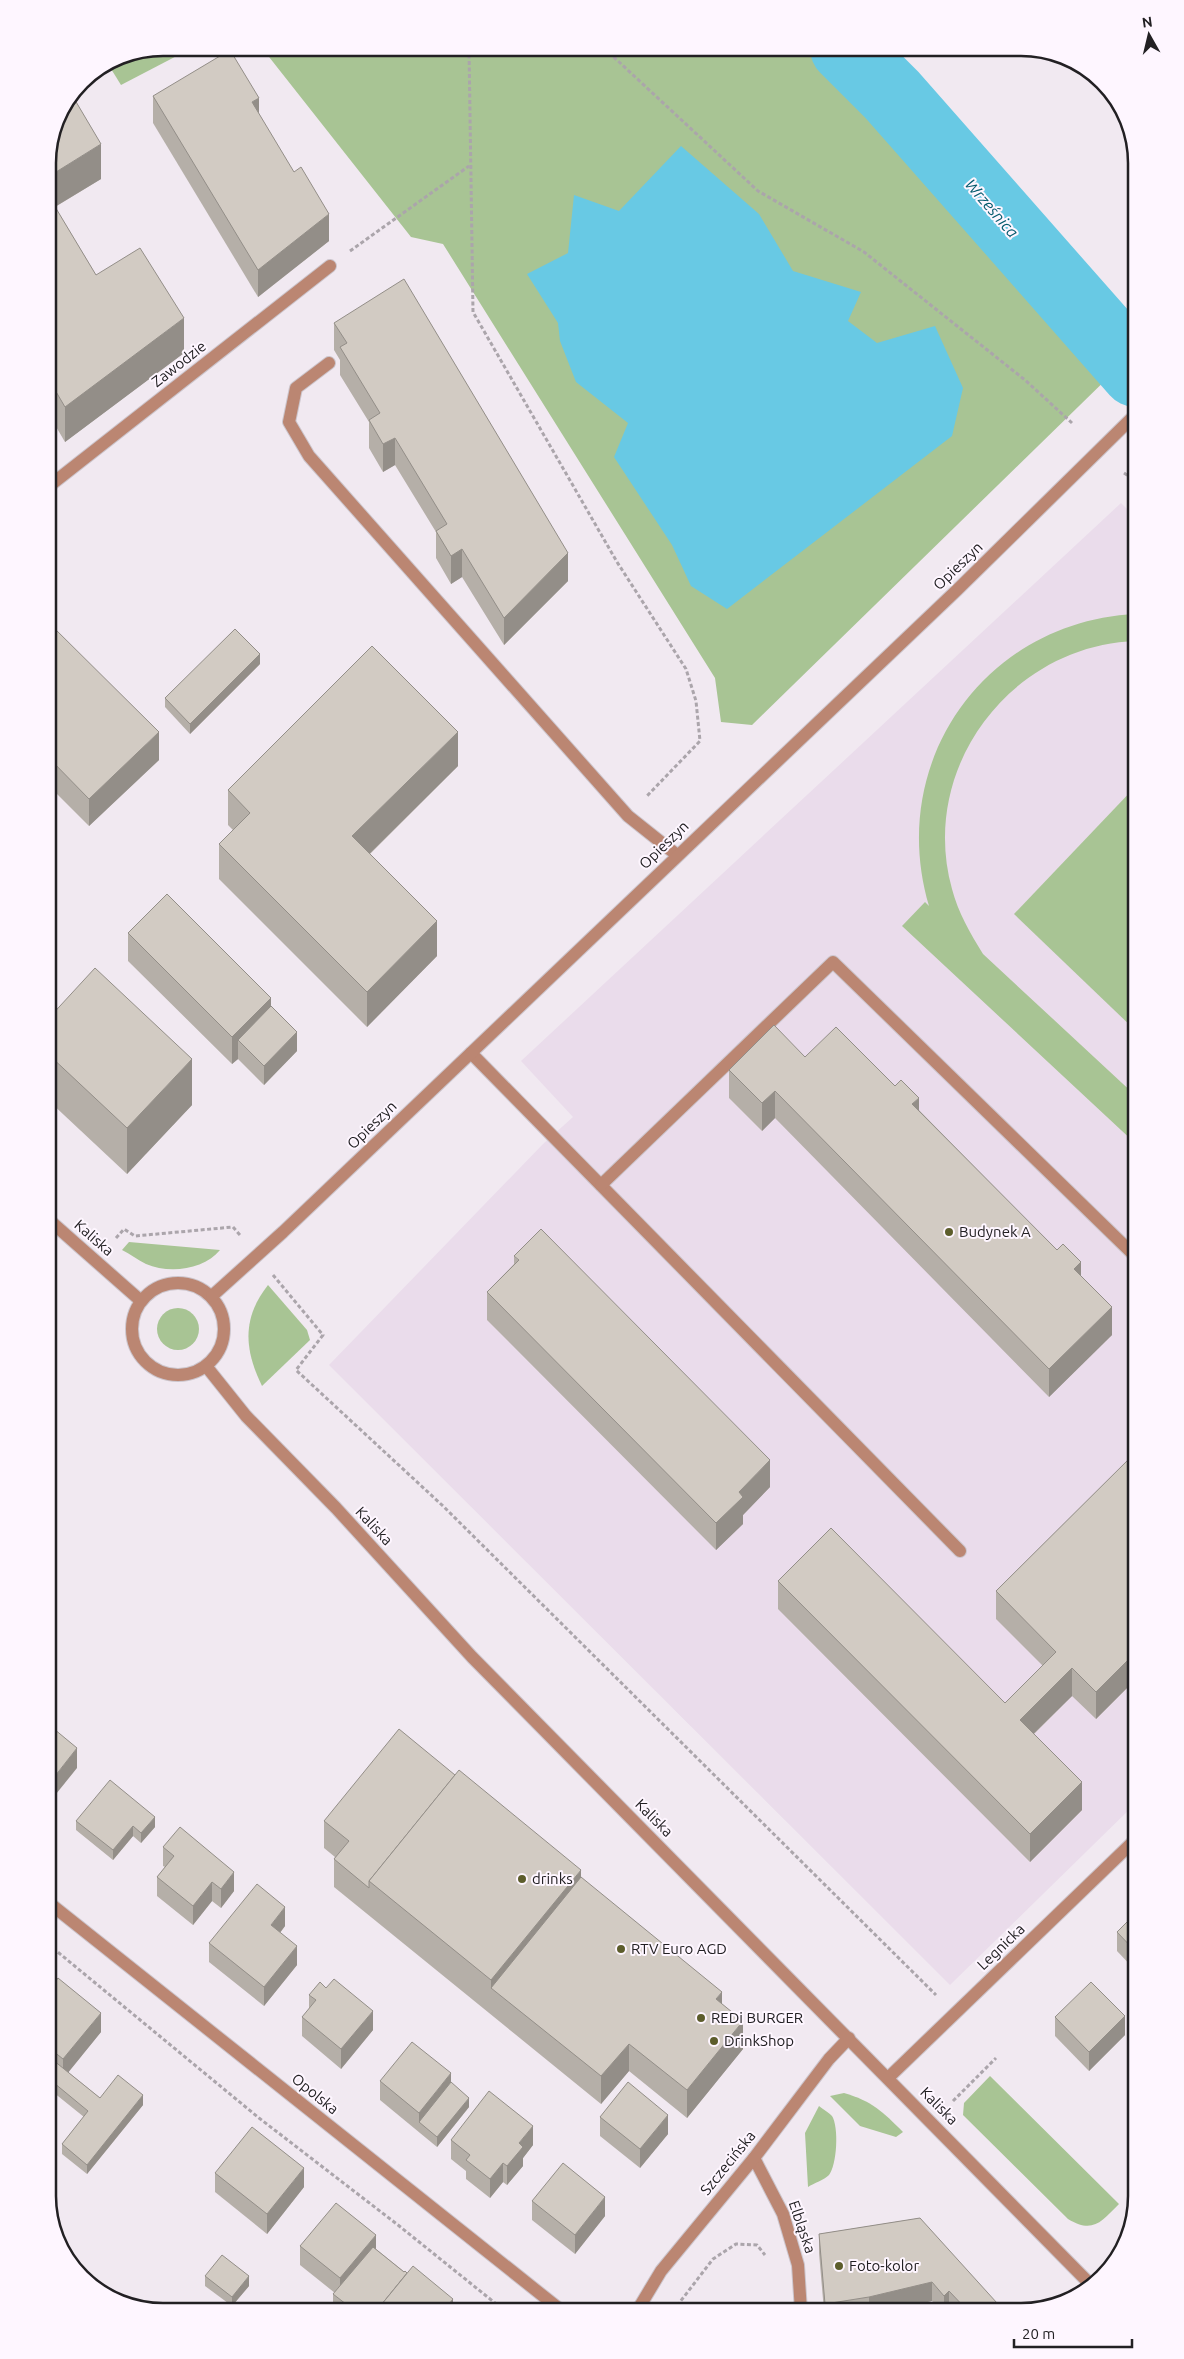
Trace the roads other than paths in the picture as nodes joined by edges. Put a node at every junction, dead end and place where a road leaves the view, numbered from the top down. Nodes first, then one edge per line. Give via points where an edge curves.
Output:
1 (330, 266) road end
2 (329, 363) dead end
3 (1128, 422) edge
4 (56, 481) edge
5 (677, 855) junction
6 (471, 1052) junction
7 (600, 1185) junction
8 (56, 1226) edge
9 (1128, 1249) edge
10 (212, 1296) junction
11 (140, 1301) junction
12 (206, 1366) junction
13 (960, 1551) dead end
14 (1128, 1847) edge
15 (56, 1910) edge
16 (849, 2038) junction
17 (888, 2078) junction
18 (754, 2158) junction
19 (1087, 2280) edge
20 (552, 2303) edge
21 (642, 2303) edge
22 (800, 2303) edge

1 - 4 street, Zawodzie
2 - 5 street via 296,388 289,422 310,456 628,816
3 - 5 street, Opieszyn via 957,590
5 - 6 street, Opieszyn
6 - 7 street
6 - 10 street, Opieszyn
7 - 9 street via 833,962
7 - 13 street
8 - 11 street, Kaliska
10 - 11 street via 200,1287 172,1282 158,1287
10 - 12 street via 225,1322 224,1337 220,1351
11 - 12 street via 132,1321 132,1335 136,1349 145,1361 170,1375 185,1375
12 - 16 street, Kaliska via 246,1416 336,1508 472,1657
14 - 17 street, Legnicka
15 - 20 street, Opolska
16 - 17 street, Kaliska
16 - 18 street, Szczecińska via 828,2059
17 - 19 street, Kaliska
18 - 21 street, Szczecińska via 661,2271
18 - 22 street, Elbląska via 783,2214 798,2265

